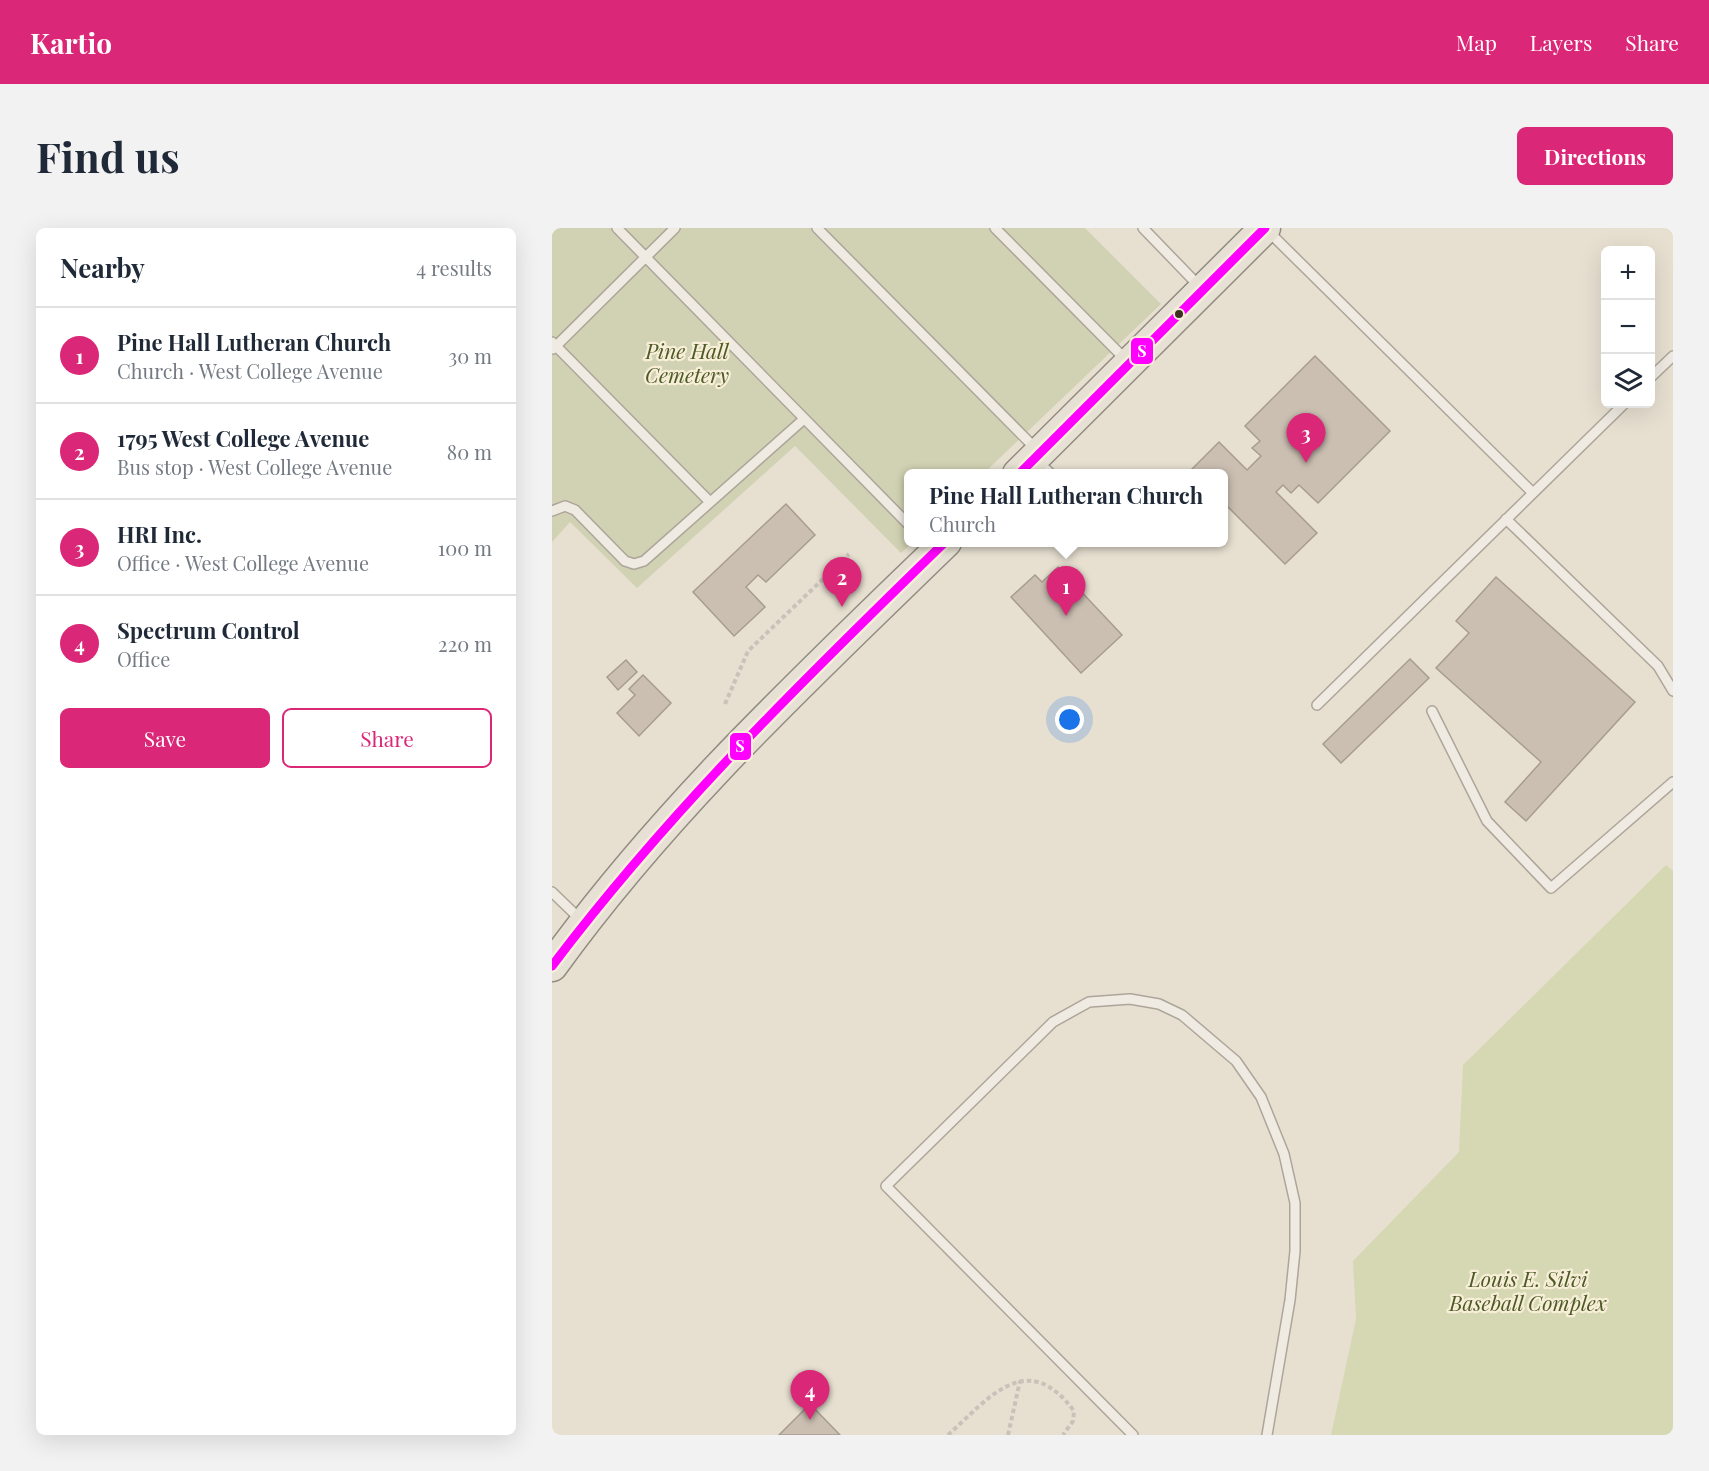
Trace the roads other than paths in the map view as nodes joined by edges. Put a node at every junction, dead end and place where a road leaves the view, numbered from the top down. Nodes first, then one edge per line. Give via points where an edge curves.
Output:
1 (617, 228) edge
2 (675, 228) edge
3 (817, 228) edge
4 (995, 228) edge
5 (1143, 228) edge
6 (1265, 228) edge
7 (646, 257) junction
8 (1204, 291) junction
9 (553, 346) edge
10 (1673, 356) edge
11 (1130, 364) junction
12 (1655, 373) edge
13 (1620, 408) edge
14 (804, 419) junction
15 (1036, 464) edge
16 (1533, 493) junction
17 (710, 502) junction
18 (552, 512) edge
19 (904, 519) edge
20 (1506, 519) junction
21 (935, 547) edge
22 (1673, 691) edge
23 (1317, 705) dead end
24 (1432, 711) dead end
25 (1673, 782) edge
26 (552, 892) edge
27 (583, 922) junction
28 (552, 966) edge
29 (1133, 1435) edge
30 (1267, 1435) edge

1 - 7 lane
2 - 7 lane
3 - 15 lane
4 - 11 lane
5 - 8 lane
6 - 8 main road
6 - 16 lane
7 - 9 lane
7 - 14 lane
8 - 11 main road
9 - 17 lane
10 - 12 lane
11 - 15 main road
13 - 16 lane
14 - 17 lane
14 - 19 lane
16 - 20 lane
17 - 18 lane via 644,561 634,564 625,561 575,510 565,506
20 - 22 lane via 1658,666
20 - 23 lane
21 - 27 main road via 715,770
24 - 25 lane via 1487,821 1551,888
26 - 27 lane
27 - 28 main road
29 - 30 lane via 886,1186 1053,1022 1089,1002 1130,999 1159,1004 1182,1015 1236,1061 1261,1097 1284,1154 1295,1203 1295,1251

